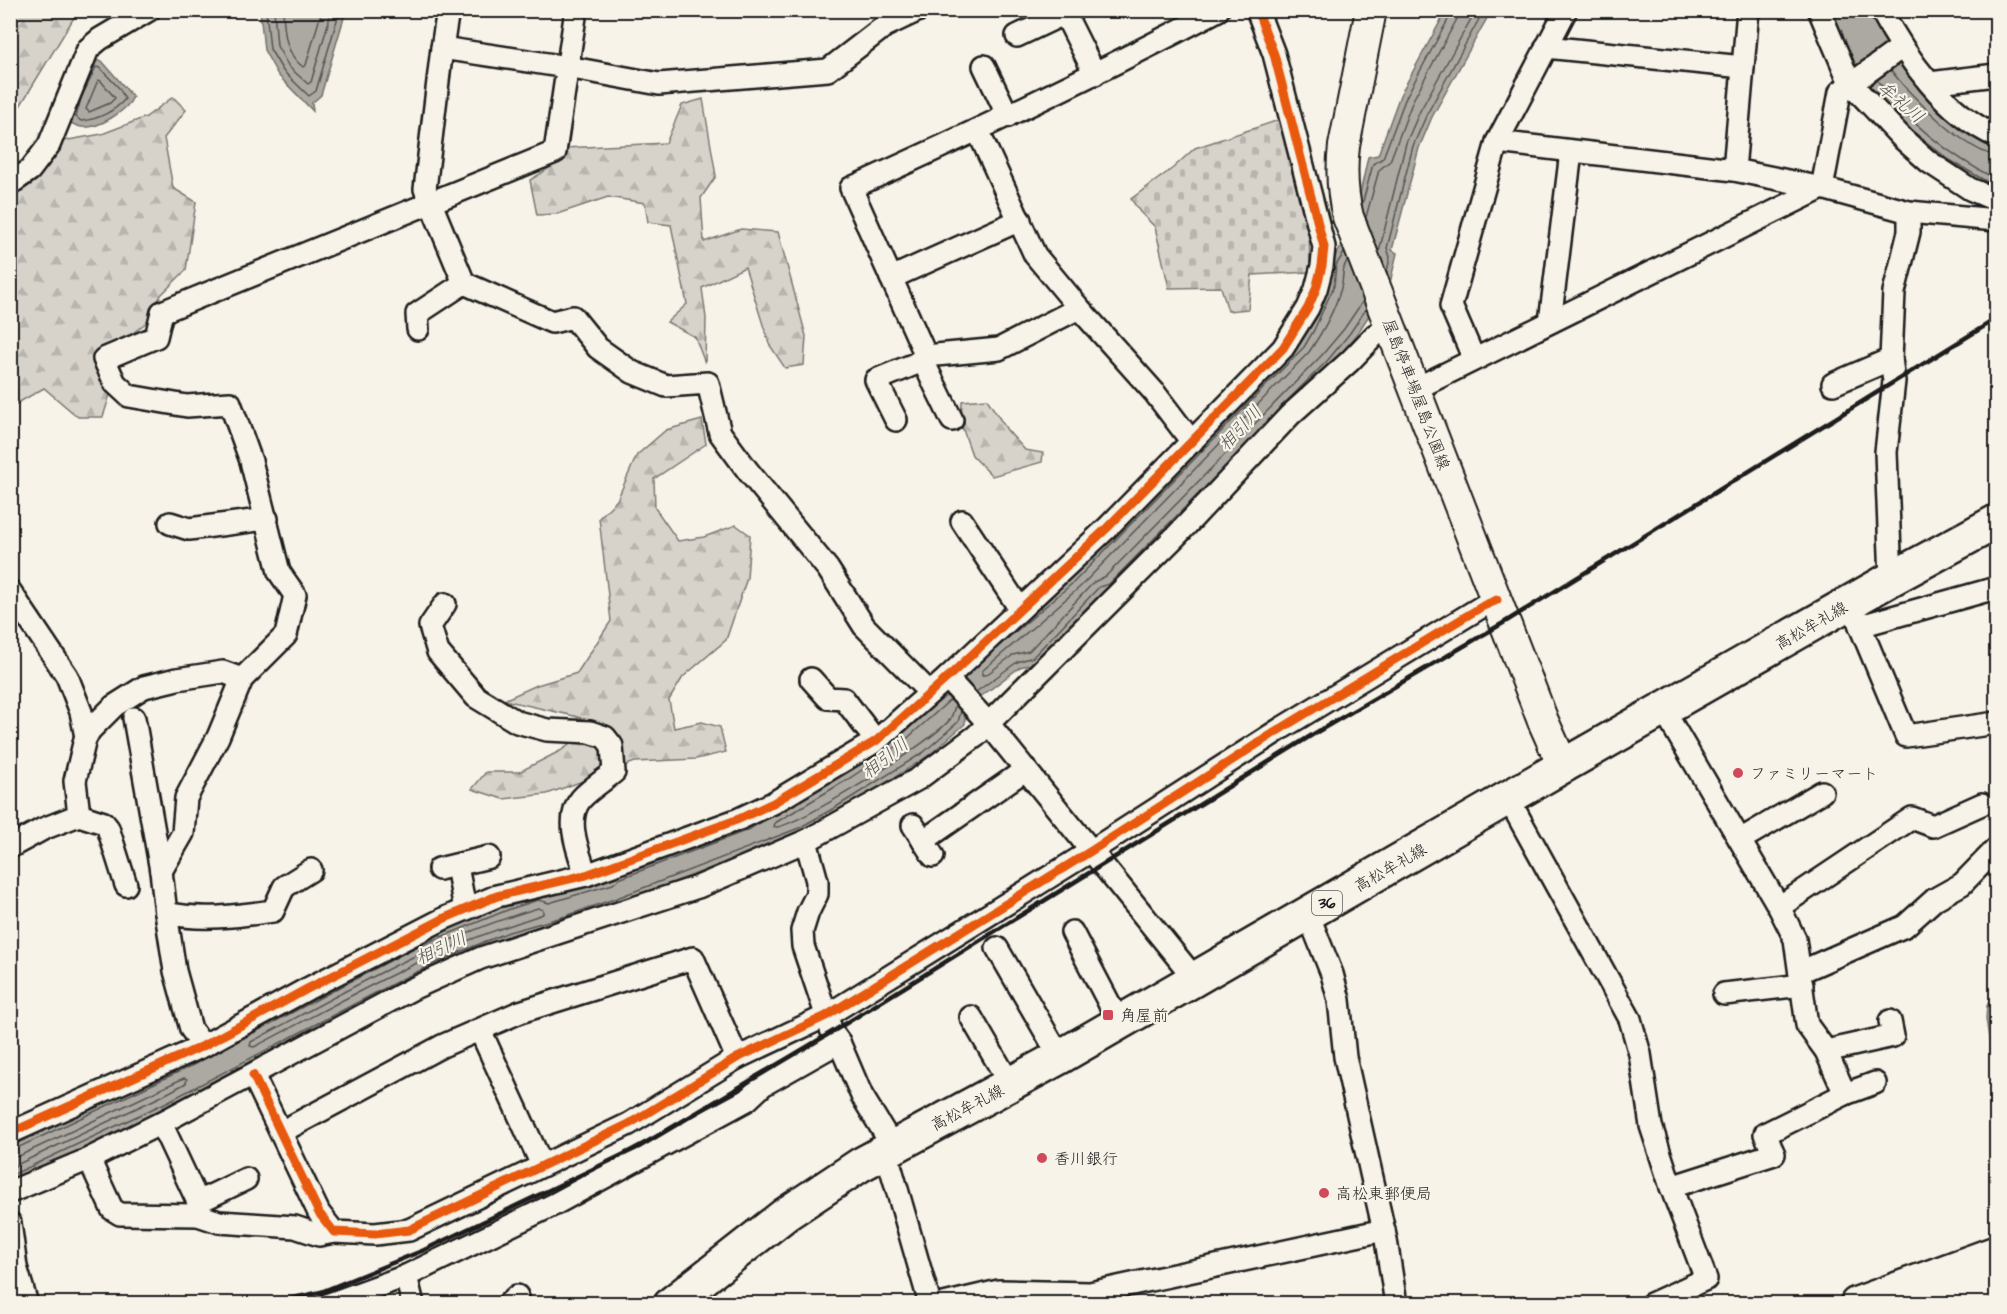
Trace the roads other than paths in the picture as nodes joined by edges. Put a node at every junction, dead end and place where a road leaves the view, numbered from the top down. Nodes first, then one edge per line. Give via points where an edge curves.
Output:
1 (149, 10) edge
2 (448, 10) edge
3 (576, 10) edge
4 (919, 10) edge
5 (1218, 10) edge
6 (1257, 10) edge
7 (1371, 10) edge
8 (1566, 10) edge
9 (1748, 10) edge
10 (1819, 10) edge
11 (1881, 10) edge
12 (1069, 12) edge
13 (1017, 36) dead end
14 (1546, 47) junction
15 (1902, 47) junction
16 (442, 48) junction
17 (984, 66) dead end
18 (567, 67) junction
19 (1743, 67) junction
20 (1095, 74) junction
21 (1996, 75) edge
22 (1850, 83) junction
23 (1930, 83) junction
24 (1008, 116) junction
25 (978, 131) junction
26 (1996, 136) edge
27 (1497, 142) junction
28 (1571, 152) junction
29 (1734, 170) junction
30 (10, 184) edge
31 (1822, 188) junction
32 (1344, 198) junction
33 (1996, 200) edge
34 (1312, 201) junction
35 (431, 203) junction
36 (1909, 212) junction
37 (1020, 220) junction
38 (1996, 220) edge
39 (891, 278) junction
40 (465, 283) junction
41 (1079, 308) junction
42 (1388, 319) junction
43 (1550, 322) junction
44 (418, 329) dead end
45 (924, 357) junction
46 (1474, 359) junction
47 (1892, 359) junction
48 (1833, 384) dead end
49 (1414, 388) junction
50 (896, 420) dead end
51 (952, 420) dead end
52 (1192, 442) junction
53 (267, 519) junction
54 (962, 521) dead end
55 (1996, 522) edge
56 (170, 523) dead end
57 (1892, 579) junction
58 (1996, 588) edge
59 (10, 591) edge
60 (1497, 600) junction
61 (445, 604) dead end
62 (1020, 609) junction
63 (1856, 614) junction
64 (242, 679) junction
65 (811, 679) dead end
66 (948, 680) junction
67 (929, 692) junction
68 (1663, 709) junction
69 (981, 717) junction
70 (134, 718) dead end
71 (1996, 723) edge
72 (86, 737) junction
73 (876, 741) junction
74 (1563, 766) junction
75 (1025, 770) junction
76 (1822, 792) dead end
77 (1508, 798) junction
78 (1982, 804) dead end
79 (79, 815) junction
80 (1740, 840) junction
81 (806, 841) junction
82 (923, 841) dead end
83 (10, 847) edge
84 (1996, 849) edge
85 (1091, 851) junction
86 (489, 857) dead end
87 (311, 870) dead end
88 (161, 871) junction
89 (586, 875) junction
90 (126, 885) dead end
91 (1779, 907) junction
92 (465, 909) junction
93 (166, 913) junction
94 (1308, 914) junction
95 (1072, 932) dead end
96 (997, 948) dead end
97 (1801, 978) junction
98 (1195, 979) junction
99 (1724, 994) dead end
100 (826, 1016) junction
101 (971, 1017) dead end
102 (1890, 1021) dead end
103 (1119, 1022) junction
104 (480, 1030) junction
105 (839, 1042) junction
106 (203, 1046) junction
107 (1826, 1051) junction
108 (1060, 1057) junction
109 (737, 1058) junction
110 (253, 1075) junction
111 (1875, 1083) dead end
112 (1010, 1084) junction
113 (1845, 1094) junction
114 (161, 1123) junction
115 (281, 1132) junction
116 (10, 1133) edge
117 (889, 1149) junction
118 (89, 1159) junction
119 (542, 1165) junction
120 (246, 1179) dead end
121 (1671, 1187) junction
122 (10, 1192) edge
123 (198, 1208) junction
124 (10, 1223) edge
125 (1384, 1230) junction
126 (334, 1232) junction
127 (1996, 1253) edge
128 (406, 1276) junction
129 (1996, 1278) edge
130 (1093, 1298) edge
131 (27, 1304) edge
132 (329, 1304) edge
133 (413, 1304) edge
134 (671, 1304) edge
135 (930, 1304) edge
136 (944, 1304) edge
137 (1396, 1304) edge
138 (1651, 1304) edge
139 (1857, 1304) edge
140 (1926, 1304) edge

1 - 30 street via 88,49 49,145 30,170
2 - 16 street
3 - 18 street
4 - 18 street via 885,26 828,70 659,84
5 - 20 street
6 - 34 street via 1272,46
7 - 32 main road, 屋島停車場屋島公園線 via 1344,146
8 - 14 street
9 - 19 street
10 - 22 street
11 - 15 street
12 - 13 street
12 - 20 street
14 - 19 street
14 - 27 street
15 - 22 street
15 - 23 street
16 - 18 street
16 - 35 street via 425,189
17 - 24 street
18 - 35 street via 555,152
19 - 29 street
20 - 24 street
21 - 23 street
22 - 31 street via 1839,92
22 - 33 street via 1929,162 1970,189
23 - 26 street via 1954,109
24 - 25 street
25 - 37 street
25 - 39 street via 851,188
27 - 28 street
27 - 46 street via 1451,306
28 - 29 street
28 - 43 street
29 - 31 street
31 - 36 street
31 - 43 street
32 - 34 street
32 - 42 main road, 屋島停車場屋島公園線
34 - 52 street via 1324,247 1308,308 1283,348
35 - 40 street
35 - 53 street via 162,312 156,337 104,359 115,383 129,396 187,406 230,403
36 - 38 street
36 - 47 street via 1909,232 1894,292
37 - 39 street
37 - 41 street via 1035,255
39 - 45 street
40 - 44 street via 417,314
40 - 67 street via 552,322 573,317 598,348 632,372 658,383 708,383 720,433 828,569 864,626
41 - 45 street via 999,349
41 - 52 street via 1154,392
42 - 49 main road, 屋島停車場屋島公園線
42 - 69 street via 1045,668
43 - 46 street
45 - 50 street via 876,380
45 - 51 street
46 - 49 street
47 - 48 street
47 - 57 street via 1894,381 1886,452
49 - 60 main road, 屋島停車場屋島公園線
52 - 62 street
53 - 56 street via 189,529
53 - 64 street via 279,572 295,595 286,635
54 - 62 street
55 - 57 main road, 高松牟礼線 / 36
57 - 63 main road, 高松牟礼線 / 36
58 - 63 street
59 - 72 street via 67,676
60 - 74 main road, 屋島停車場屋島公園線
60 - 85 street via 1282,728
61 - 89 street via 430,626 438,652 476,697 518,722 547,730 590,732 605,737 612,746 614,772 581,799 573,812 575,838
62 - 66 street
63 - 68 main road, 高松牟礼線 / 36
63 - 71 street via 1906,736
64 - 72 street via 223,672 144,687 114,706
64 - 88 street via 186,798 183,833
65 - 73 street via 828,698 844,699
66 - 67 street
66 - 69 street
67 - 73 street
68 - 74 main road, 高松牟礼線 / 36
68 - 80 street
69 - 75 street
69 - 81 street via 976,736 918,779
70 - 88 street
72 - 79 street via 75,781
73 - 89 street via 739,819
74 - 77 main road, 高松牟礼線 / 36
75 - 82 street
75 - 85 street
76 - 80 street
77 - 94 main road, 高松牟礼線 / 36
77 - 121 street via 1630,1018 1640,1053 1651,1126
78 - 91 street via 1933,826 1912,818
79 - 83 street
79 - 90 street via 108,828
80 - 91 street
81 - 100 street via 817,894 802,931 803,946
81 - 110 street via 698,887 481,958 412,989
84 - 97 street via 1962,884 1935,899 1905,926
85 - 98 street
85 - 100 street
86 - 92 street via 448,867
87 - 93 street via 284,887 273,911 236,916
88 - 93 street
89 - 92 street via 497,896
91 - 97 street via 1795,939
92 - 106 street
93 - 106 street via 177,981 191,1029
94 - 98 main road, 高松牟礼線 / 36
94 - 125 street via 1339,1000 1345,1057
95 - 103 street
96 - 108 street
97 - 99 street
97 - 107 street via 1808,1025
98 - 103 main road, 高松牟礼線 / 36
100 - 105 street
100 - 109 street
101 - 112 street
102 - 107 street via 1893,1036
103 - 108 main road, 高松牟礼線 / 36
104 - 109 street via 520,1012 693,958
104 - 115 street via 442,1046
104 - 119 street
105 - 117 street
105 - 128 street via 763,1085 747,1100 555,1204
106 - 116 street
107 - 113 street
108 - 112 main road, 高松牟礼線 / 36
109 - 119 street via 629,1124
110 - 114 street
110 - 115 street
111 - 113 street
112 - 117 main road, 高松牟礼線 / 36
113 - 121 street via 1765,1134 1774,1154
114 - 118 street
114 - 123 street
115 - 126 street via 319,1213
117 - 134 main road, 高松牟礼線 / 36 via 786,1214
117 - 135 street
118 - 122 street
118 - 123 street via 112,1209 120,1214
119 - 126 street via 409,1230 375,1234
120 - 123 street
121 - 138 street via 1706,1279
123 - 126 street via 219,1222 295,1227 320,1235
124 - 131 street via 16,1267
125 - 130 street
125 - 137 street
127 - 139 main road
128 - 132 street
128 - 133 street
129 - 140 main road
130 - 136 street via 999,1291

